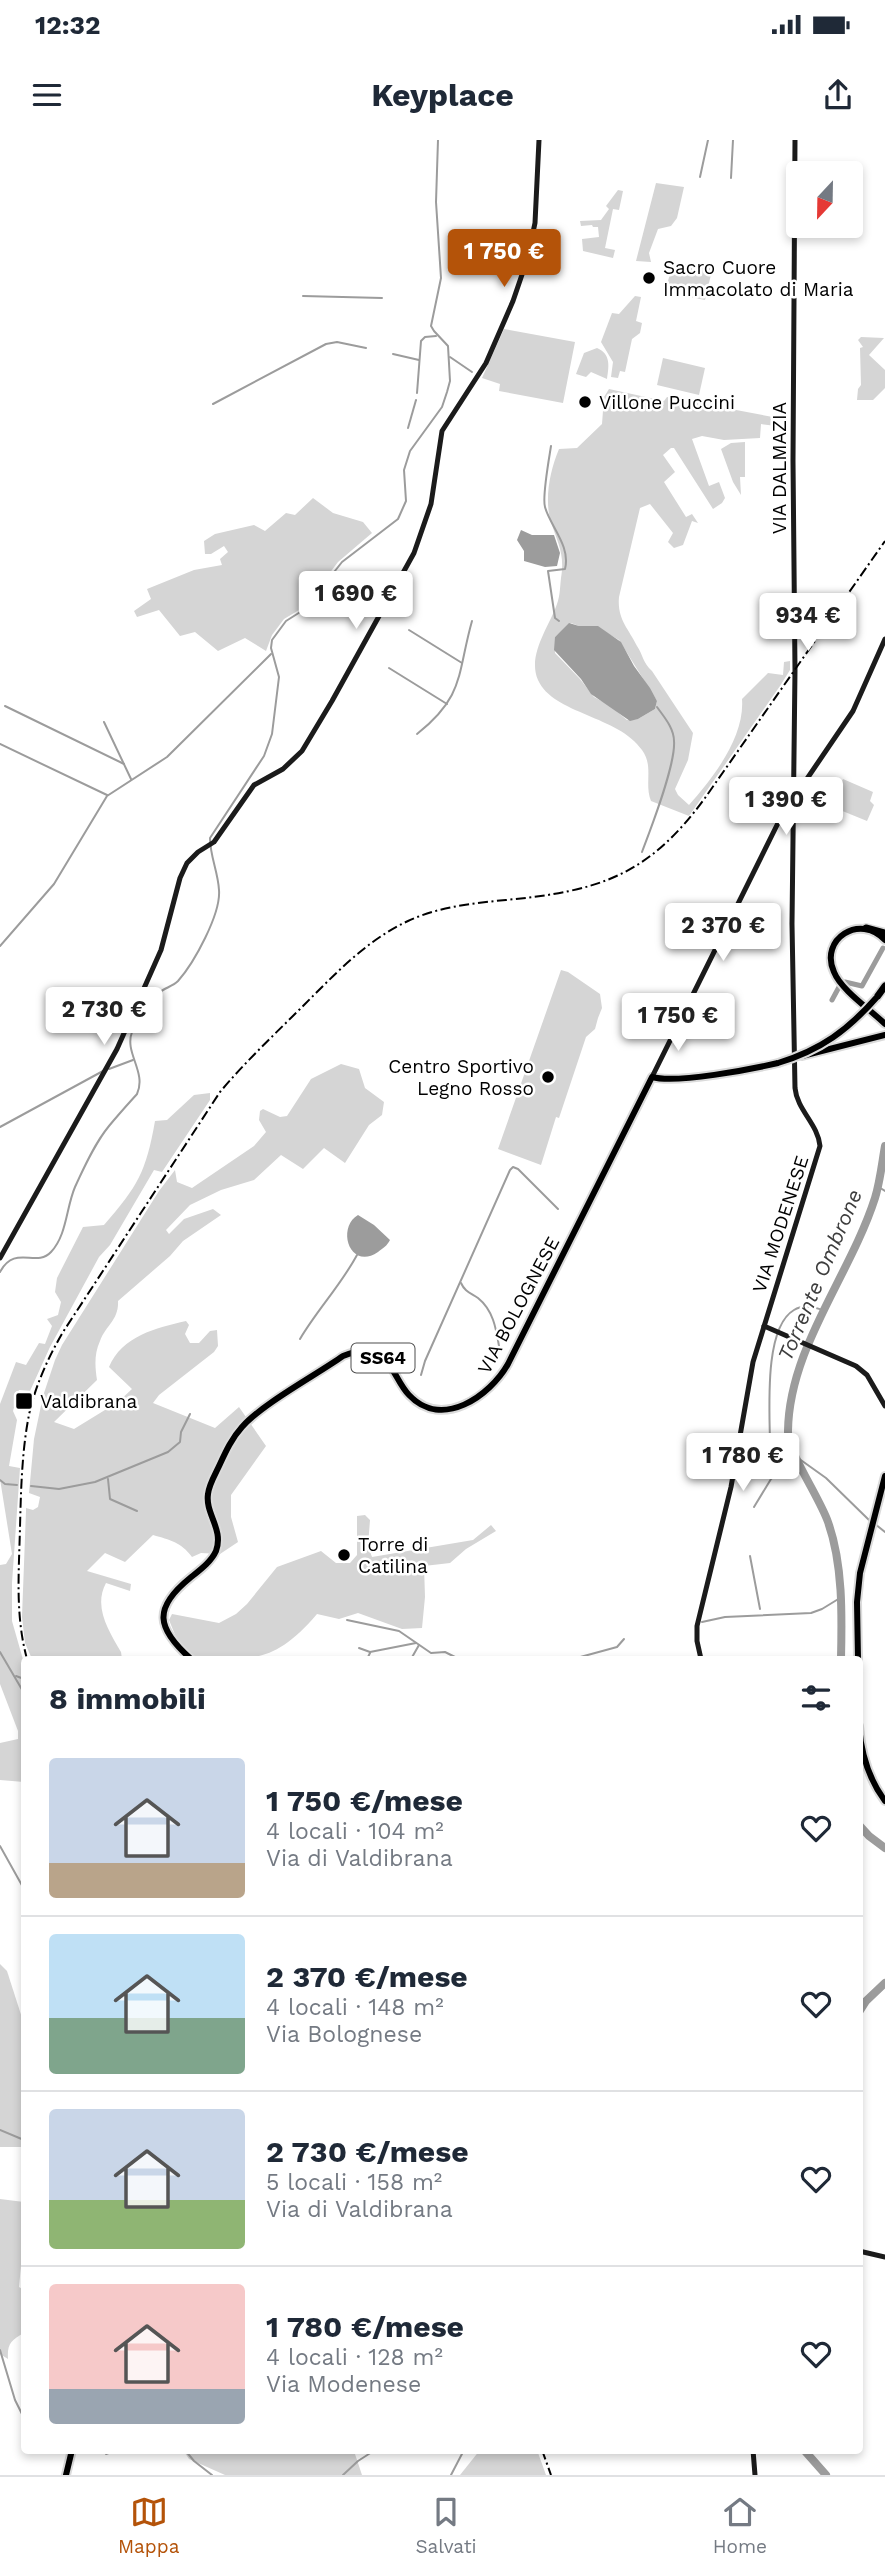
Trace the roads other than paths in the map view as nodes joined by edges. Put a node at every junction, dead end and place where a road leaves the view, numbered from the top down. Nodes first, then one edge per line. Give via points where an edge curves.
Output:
1 (539, 140) edge
2 (795, 140) edge
3 (885, 639) edge
4 (794, 779) junction
5 (804, 782) junction
6 (794, 795) junction
7 (783, 811) junction
8 (794, 816) junction
9 (866, 928) junction
10 (885, 933) edge
11 (885, 940) edge
12 (885, 984) edge
13 (877, 997) joint
14 (885, 1024) edge
15 (885, 1035) edge
16 (800, 1056) junction
17 (652, 1077) junction
18 (0, 1258) edge
19 (764, 1326) junction
20 (885, 1405) edge
21 (885, 1476) edge
22 (188, 1656) edge
23 (700, 1656) edge
24 (858, 1656) edge
25 (863, 1750) edge
26 (885, 1801) edge
27 (863, 2252) edge
28 (885, 2257) edge
29 (71, 2454) edge
30 (753, 2454) edge
31 (66, 2475) edge
32 (755, 2475) edge

1 - 18 street via 537,210 523,274 486,363 442,431 432,505 410,561 306,745 283,769 254,785 212,843 183,870 161,950 117,1049
2 - 4 street, VIA DALMAZIA
3 - 5 street, VIA BOLOGNESE via 856,705
4 - 5 street
4 - 6 street, VIA DALMAZIA
5 - 6 street, VIA BOLOGNESE
6 - 7 street, VIA BOLOGNESE
6 - 8 street, VIA MODENESE
7 - 8 street
7 - 17 street, VIA BOLOGNESE
8 - 19 street, VIA MODENESE via 796,1091 820,1149
9 - 10 highway
9 - 11 main road
9 - 14 main road via 840,937 831,963 839,981
12 - 13 highway
13 - 16 main road, bridge via 833,1038
15 - 16 main road, bridge
16 - 17 main road, bridge via 725,1073
17 - 22 main road, VIA BOLOGNESE / SS64 via 508,1364 481,1396 448,1409 422,1404 406,1392 384,1359 360,1351 343,1356 242,1427 208,1492 219,1536 215,1553 174,1592 163,1609 165,1630
19 - 20 street via 847,1361 867,1375
19 - 23 street, VIA MODENESE via 697,1626
21 - 24 main road via 858,1592
25 - 26 main road via 873,1783
27 - 28 street
29 - 31 main road
30 - 32 street

